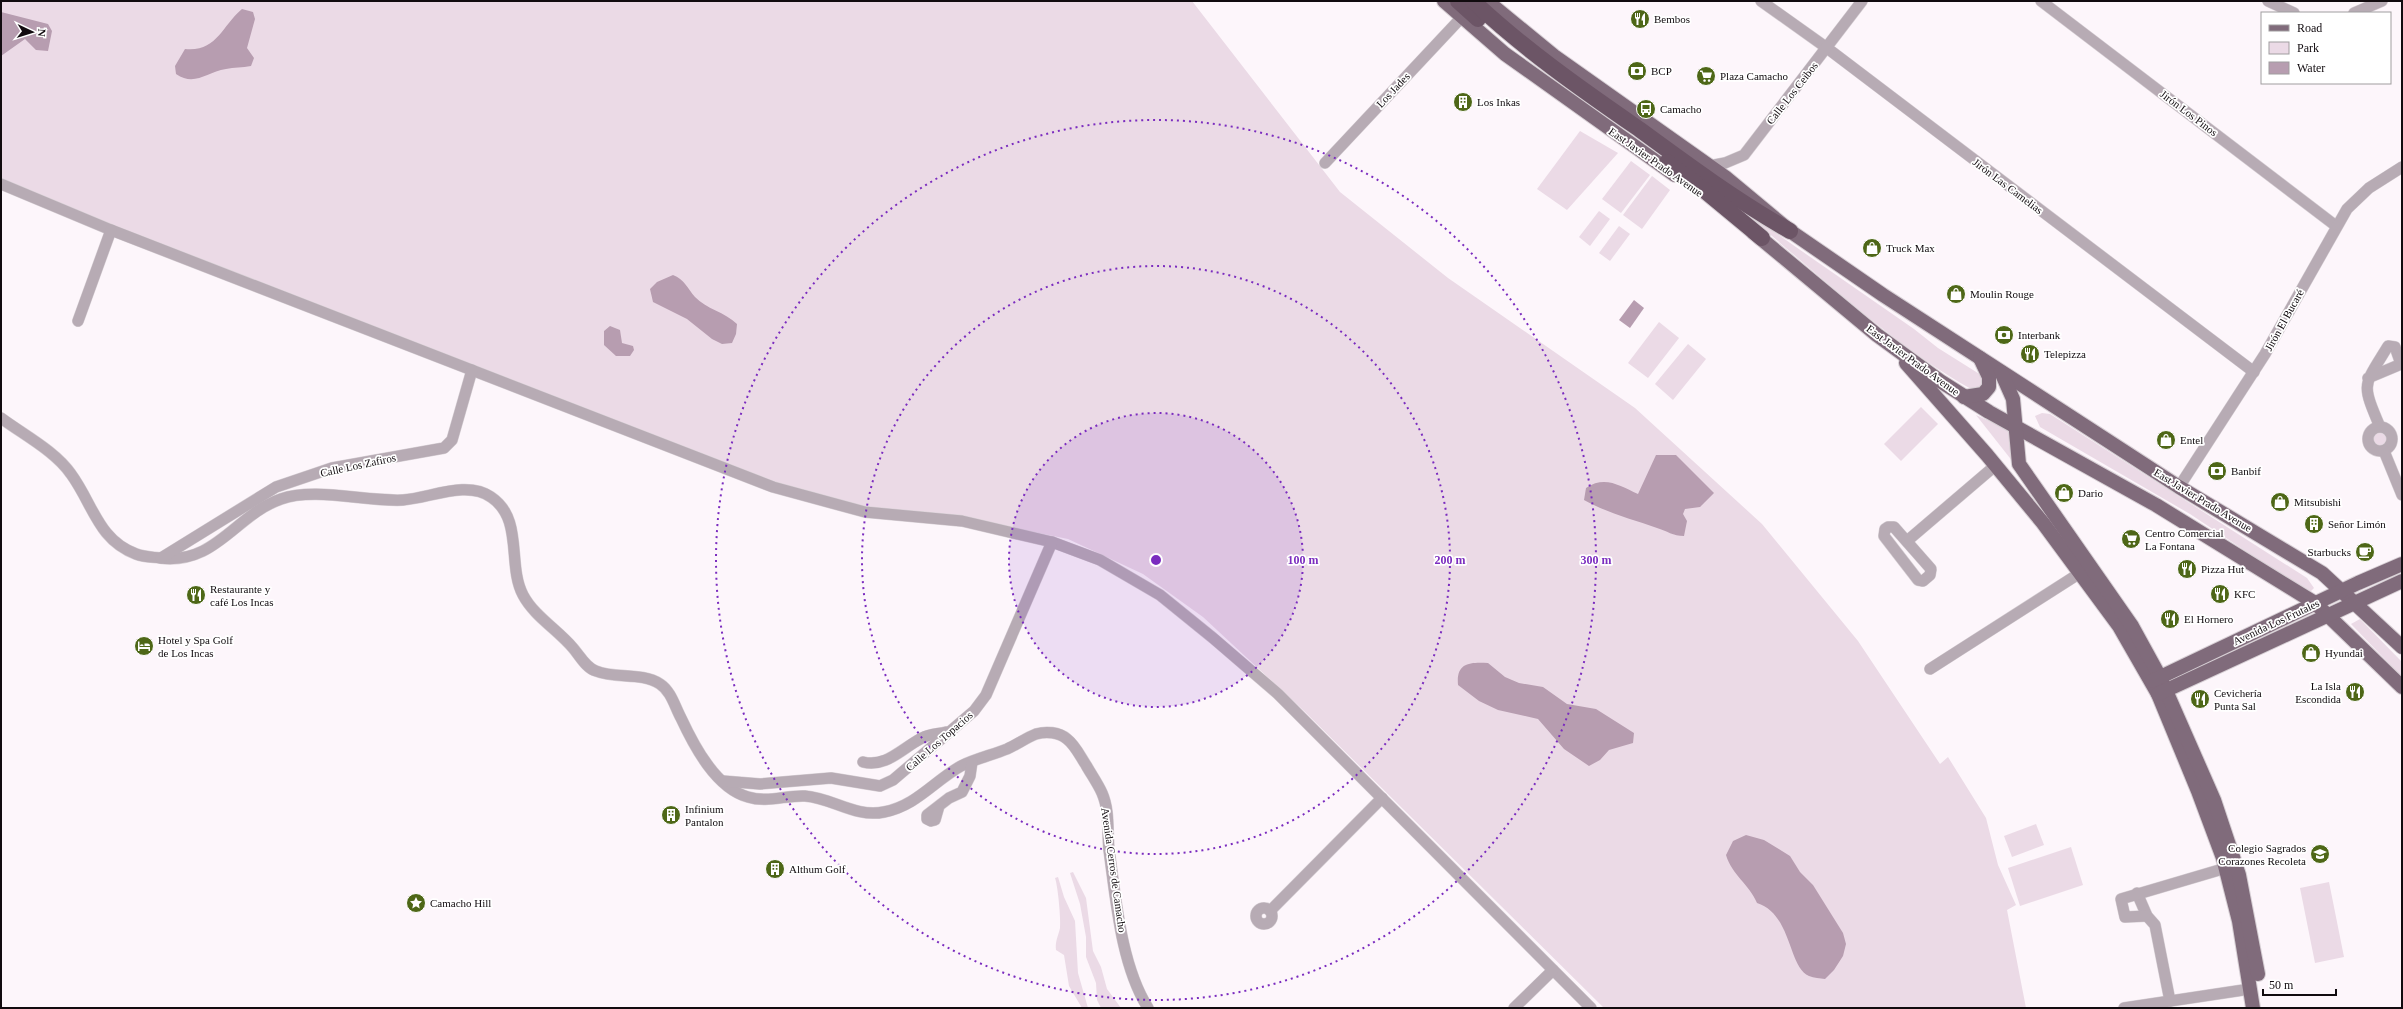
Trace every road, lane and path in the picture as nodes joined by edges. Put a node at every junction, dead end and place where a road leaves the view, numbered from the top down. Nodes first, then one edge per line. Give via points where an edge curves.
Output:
1 (1444, 1) edge
2 (1458, 1) edge
3 (1473, 1) edge
4 (1487, 1) edge
5 (1761, 1) edge
6 (1862, 1) edge
7 (2042, 1) edge
8 (2268, 1) edge
9 (2382, 1) edge
10 (2292, 12) edge
11 (2356, 12) edge
12 (1461, 18) junction
13 (1516, 45) junction
14 (1827, 48) junction
15 (1325, 163) dead end
16 (1708, 166) junction
17 (2402, 167) edge
18 (1, 184) edge
19 (2336, 226) junction
20 (111, 230) junction
21 (1790, 230) junction
22 (1762, 238) junction
23 (78, 321) dead end
24 (1893, 348) junction
25 (1980, 358) junction
26 (472, 370) junction
27 (2000, 371) junction
28 (2254, 372) junction
29 (2368, 378) dead end
30 (1964, 397) junction
31 (1, 418) edge
32 (2380, 427) junction
33 (2017, 428) junction
34 (2384, 451) junction
35 (1996, 466) junction
36 (2179, 487) junction
37 (2402, 495) edge
38 (1907, 541) junction
39 (1052, 542) junction
40 (161, 558) junction
41 (2402, 564) edge
42 (2080, 573) junction
43 (2402, 581) edge
44 (2342, 590) junction
45 (2315, 603) junction
46 (2355, 603) junction
47 (2328, 615) junction
48 (2275, 623) junction
49 (2283, 636) junction
50 (2402, 647) edge
51 (2196, 659) junction
52 (1930, 669) dead end
53 (2200, 674) junction
54 (2155, 679) junction
55 (2402, 687) edge
56 (2162, 692) junction
57 (947, 732) junction
58 (863, 762) dead end
59 (972, 762) junction
60 (723, 781) junction
61 (1382, 798) junction
62 (939, 806) dead end
63 (2226, 868) junction
64 (2137, 893) junction
65 (1270, 910) dead end
66 (2147, 916) junction
67 (1553, 970) junction
68 (2250, 989) junction
69 (2170, 1001) junction
70 (1148, 1008) edge
71 (1514, 1008) edge
72 (1591, 1008) edge
73 (2124, 1008) edge
74 (2253, 1008) edge
75 (2262, 1008) edge

1 - 12 main road, East Javier Prado Avenue
2 - 13 highway
3 - 13 highway
4 - 16 main road, East Javier Prado Avenue via 1554,56
5 - 14 street, Jirón Las Camelias
6 - 14 street, Calle Los Ceibos
7 - 19 street, Jirón Los Pinos
8 - 10 street
9 - 11 street
12 - 15 street, Los Jades
12 - 22 main road, East Javier Prado Avenue via 1526,70
13 - 21 highway via 1718,186
13 - 22 highway
14 - 16 street, Calle Los Ceibos via 1744,155
14 - 28 street, Jirón Las Camelias
16 - 21 main road, East Javier Prado Avenue via 1746,193
17 - 19 street, Jirón El Bucaré via 2360,194
18 - 20 street
19 - 28 street, Jirón El Bucaré
20 - 23 street
20 - 26 street
21 - 25 main road, East Javier Prado Avenue
22 - 24 main road, East Javier Prado Avenue
24 - 30 main road, East Javier Prado Avenue
24 - 35 main road
25 - 27 main road, East Javier Prado Avenue
25 - 30 main road via 1989,377 1989,388 1983,394
26 - 39 street via 806,498 865,512 962,521
26 - 40 street, Calle Los Zafiros via 452,440 444,448 332,468 276,487
27 - 33 main road via 2013,399
27 - 36 main road, East Javier Prado Avenue
28 - 36 street, Jirón El Bucaré
29 - 32 street via 2367,395
30 - 33 main road, East Javier Prado Avenue
31 - 40 street, Avenida Cerros de Camacho via 52,455 70,472 101,529 120,547 141,556
32 - 34 street via 2387,429 2392,436 2392,443
32 - 34 street via 2373,430 2368,439 2373,449
33 - 45 main road, East Javier Prado Avenue via 2156,505
33 - 54 main road via 2018,458 2023,472 2132,626
34 - 37 street
35 - 38 street
35 - 42 main road
36 - 44 main road, East Javier Prado Avenue via 2311,565
38 - 38 street via 1894,527 1888,527 1884,531 1887,543 1918,580 1923,581 1930,575 1931,569
39 - 57 street, Calle Los Topacios via 986,695 974,710
39 - 61 street via 1100,560 1160,595 1278,694
40 - 60 street, Avenida Cerros de Camacho via 174,560 196,555 214,546 260,508 296,494 374,500 408,499 475,490 490,495 501,506 511,528 518,580 522,594 530,606 557,630 593,671 659,683 668,692 708,767
41 - 44 main road, Avenida Los Frutales
42 - 52 street
42 - 54 main road
43 - 46 main road, Avenida Los Frutales
44 - 45 main road, Avenida Los Frutales
44 - 46 main road, East Javier Prado Avenue
45 - 47 main road, East Javier Prado Avenue
45 - 48 main road, Avenida Los Frutales
46 - 47 main road, Avenida Los Frutales
46 - 50 main road, East Javier Prado Avenue
47 - 49 main road, Avenida Los Frutales
47 - 55 main road, East Javier Prado Avenue
48 - 49 main road via 2282,626
48 - 51 main road, Avenida Los Frutales
49 - 53 main road, Avenida Los Frutales
51 - 53 main road via 2193,671
51 - 54 main road, Avenida Los Frutales
53 - 56 main road, Avenida Los Frutales
54 - 56 main road
56 - 63 main road
56 - 75 main road via 2214,800 2234,855 2249,922
57 - 58 street via 922,738 883,762
57 - 60 street, Calle Los Topacios via 893,780 880,786 831,778 760,784
59 - 60 street, Avenida Cerros de Camacho via 904,806 882,813 859,813 819,798 803,796 765,799 746,797
59 - 62 street via 970,776 962,792
59 - 70 street, Avenida Cerros de Camacho via 1036,734 1052,732 1064,736 1076,748 1104,796 1111,860 1130,968 1141,998
61 - 65 street
61 - 67 street
63 - 64 street
63 - 68 main road via 2239,921
64 - 66 street
64 - 66 street via 2121,899 2123,916
66 - 69 street via 2155,925
67 - 71 street
67 - 72 street
68 - 69 street
68 - 74 main road
69 - 73 street

